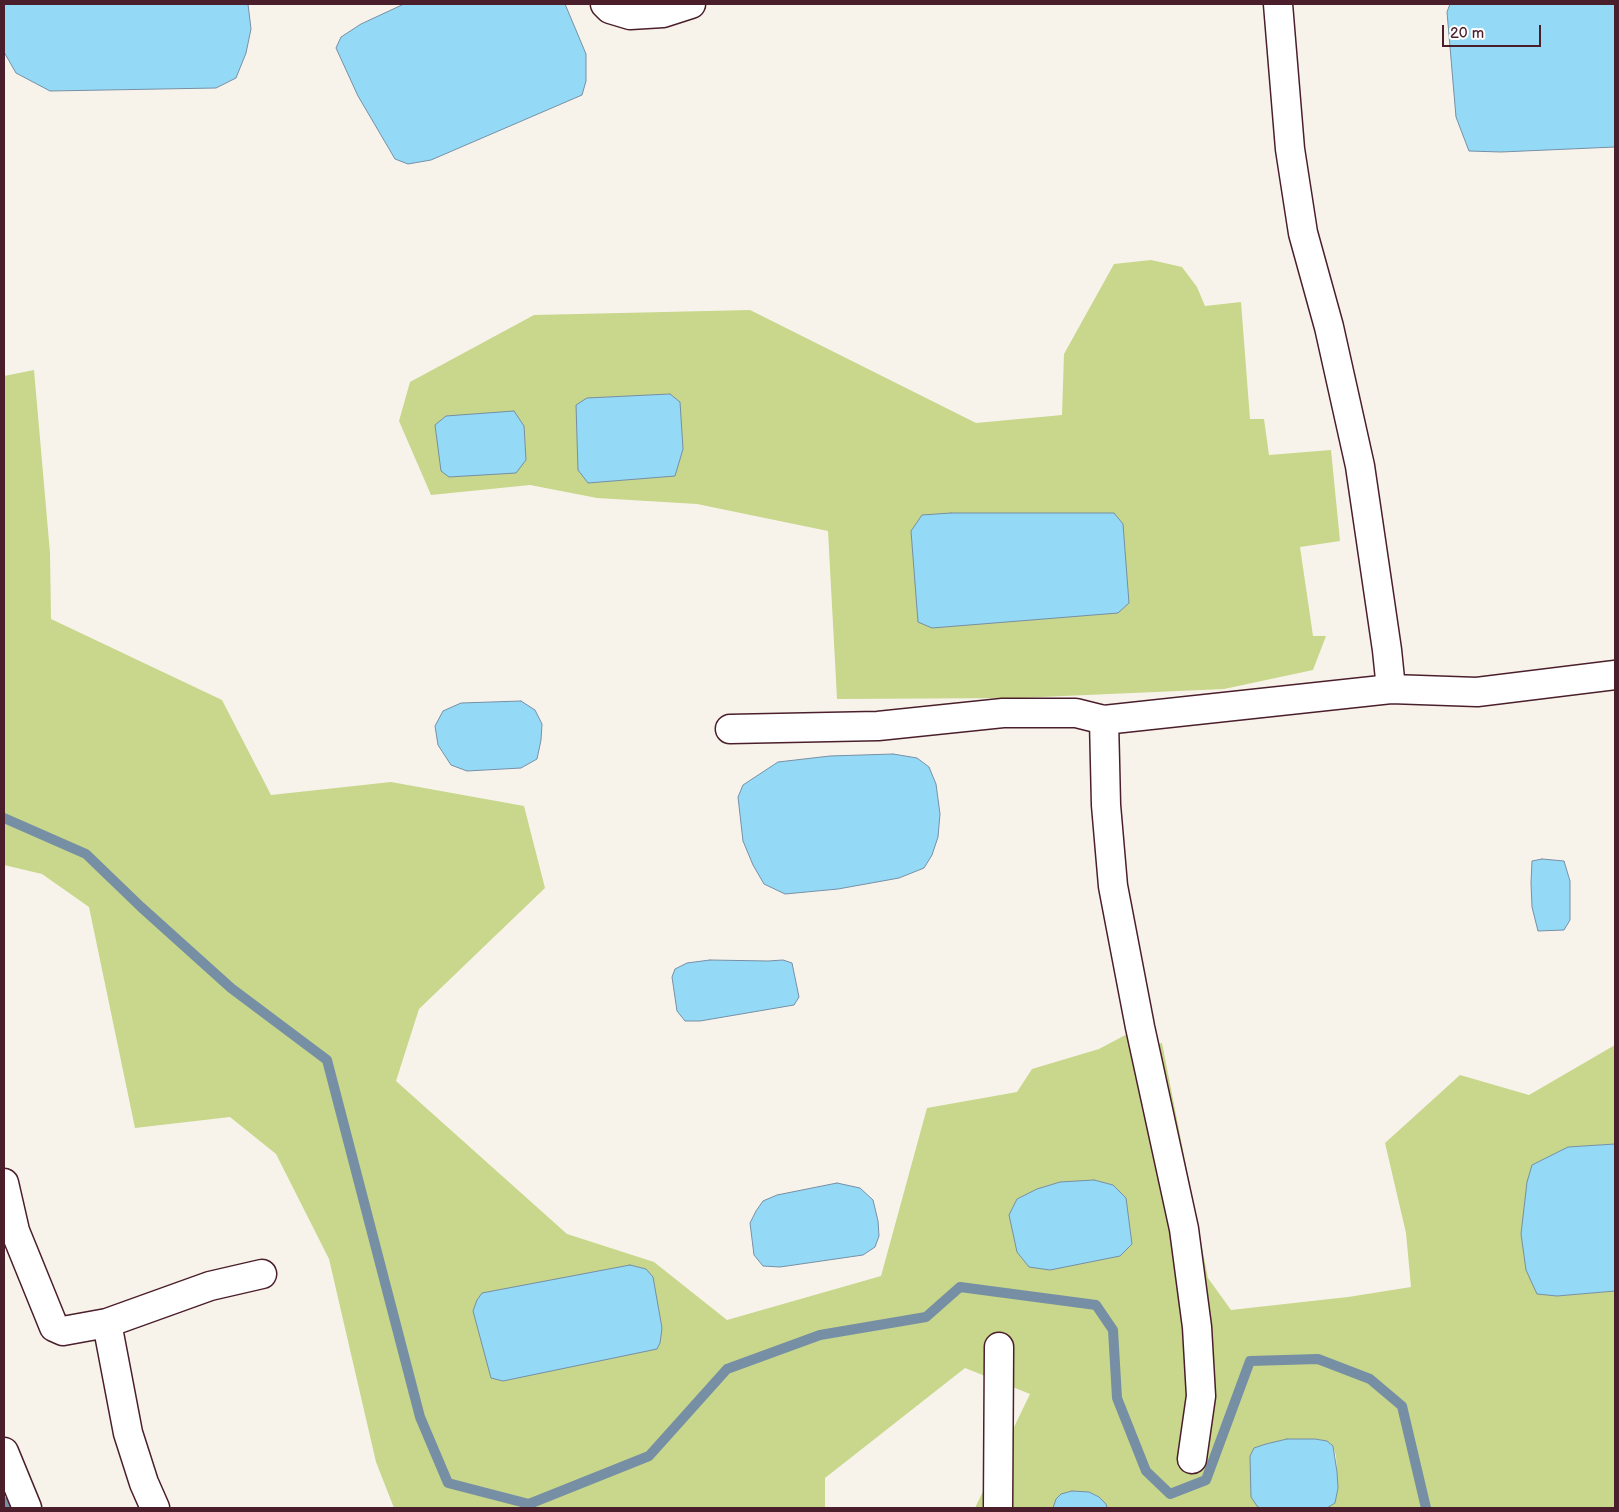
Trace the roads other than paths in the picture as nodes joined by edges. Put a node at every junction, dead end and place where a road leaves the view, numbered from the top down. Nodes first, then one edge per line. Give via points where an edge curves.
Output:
1 (605, 4) edge
2 (692, 4) edge
3 (1278, 4) edge
4 (1615, 675) edge
5 (1391, 690) junction
6 (1104, 720) junction
7 (730, 729) dead end
8 (4, 1184) edge
9 (262, 1274) dead end
10 (107, 1323) junction
11 (999, 1347) dead end
12 (4, 1452) edge
13 (1192, 1459) dead end
14 (27, 1508) edge
15 (155, 1508) edge
16 (998, 1508) edge

1 - 2 street via 610,10 630,14 663,13
3 - 5 street via 1290,149 1303,233 1329,327 1360,466
4 - 5 street via 1477,692
5 - 6 street
6 - 7 street via 1076,713 1003,713 878,726
6 - 13 street via 1106,805 1113,886 1184,1229 1197,1326 1201,1396
8 - 10 street via 16,1231 54,1327 62,1331
9 - 10 street via 210,1286
10 - 15 street via 128,1433
11 - 16 street
12 - 14 street

